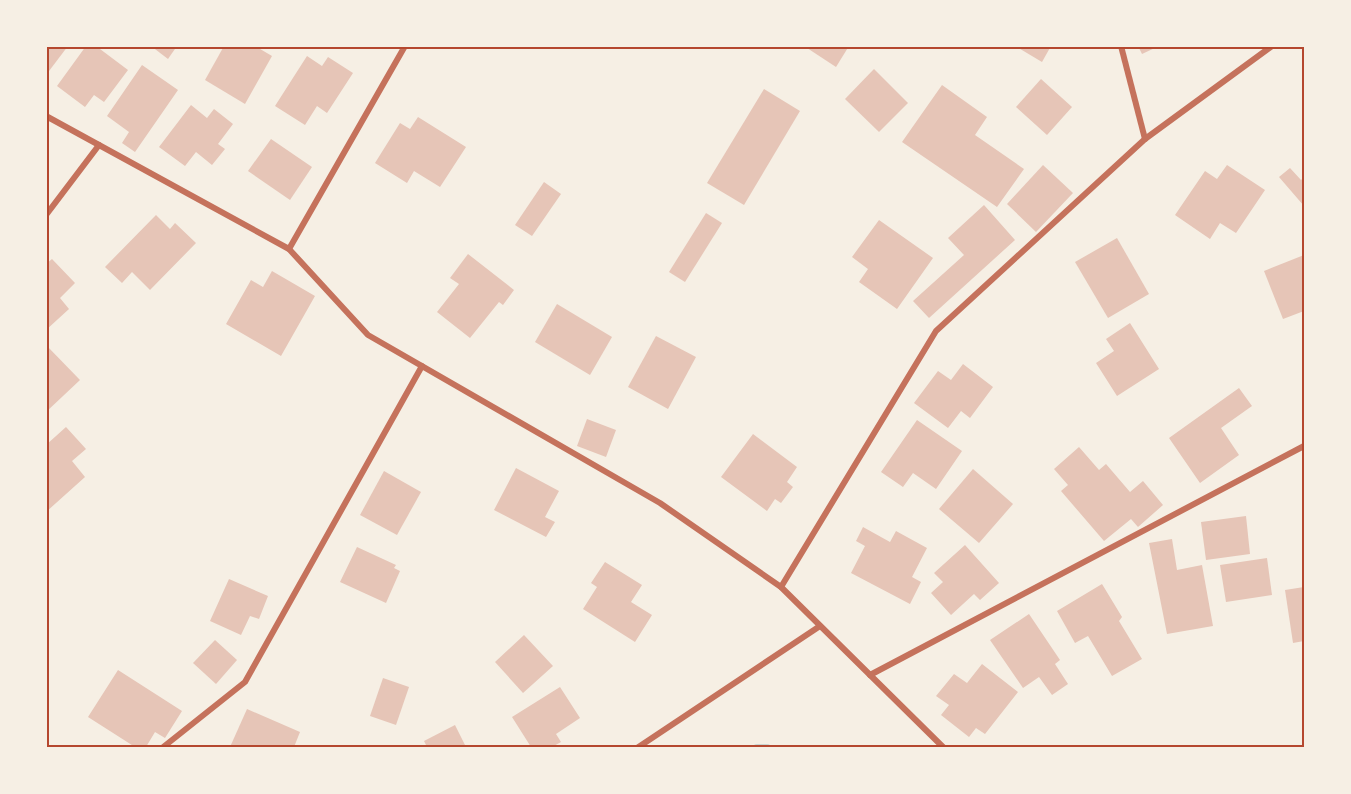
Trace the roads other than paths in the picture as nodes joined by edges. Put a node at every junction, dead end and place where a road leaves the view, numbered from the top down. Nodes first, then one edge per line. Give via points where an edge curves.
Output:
1 (405, 46) edge
2 (1121, 46) edge
3 (1272, 46) edge
4 (46, 116) edge
5 (1145, 139) junction
6 (99, 145) junction
7 (46, 215) edge
8 (290, 249) junction
9 (422, 366) junction
10 (1305, 446) edge
11 (781, 587) junction
12 (820, 626) junction
13 (870, 675) junction
14 (162, 747) edge
15 (637, 747) edge
16 (944, 747) edge

1 - 8 street
2 - 5 street
3 - 5 street
4 - 6 street
5 - 11 street via 936,331
6 - 7 street
6 - 8 street
8 - 9 street via 368,334
9 - 11 street via 660,503
9 - 14 street via 245,682
10 - 13 street
11 - 12 street
12 - 13 street
12 - 15 street
13 - 16 street

